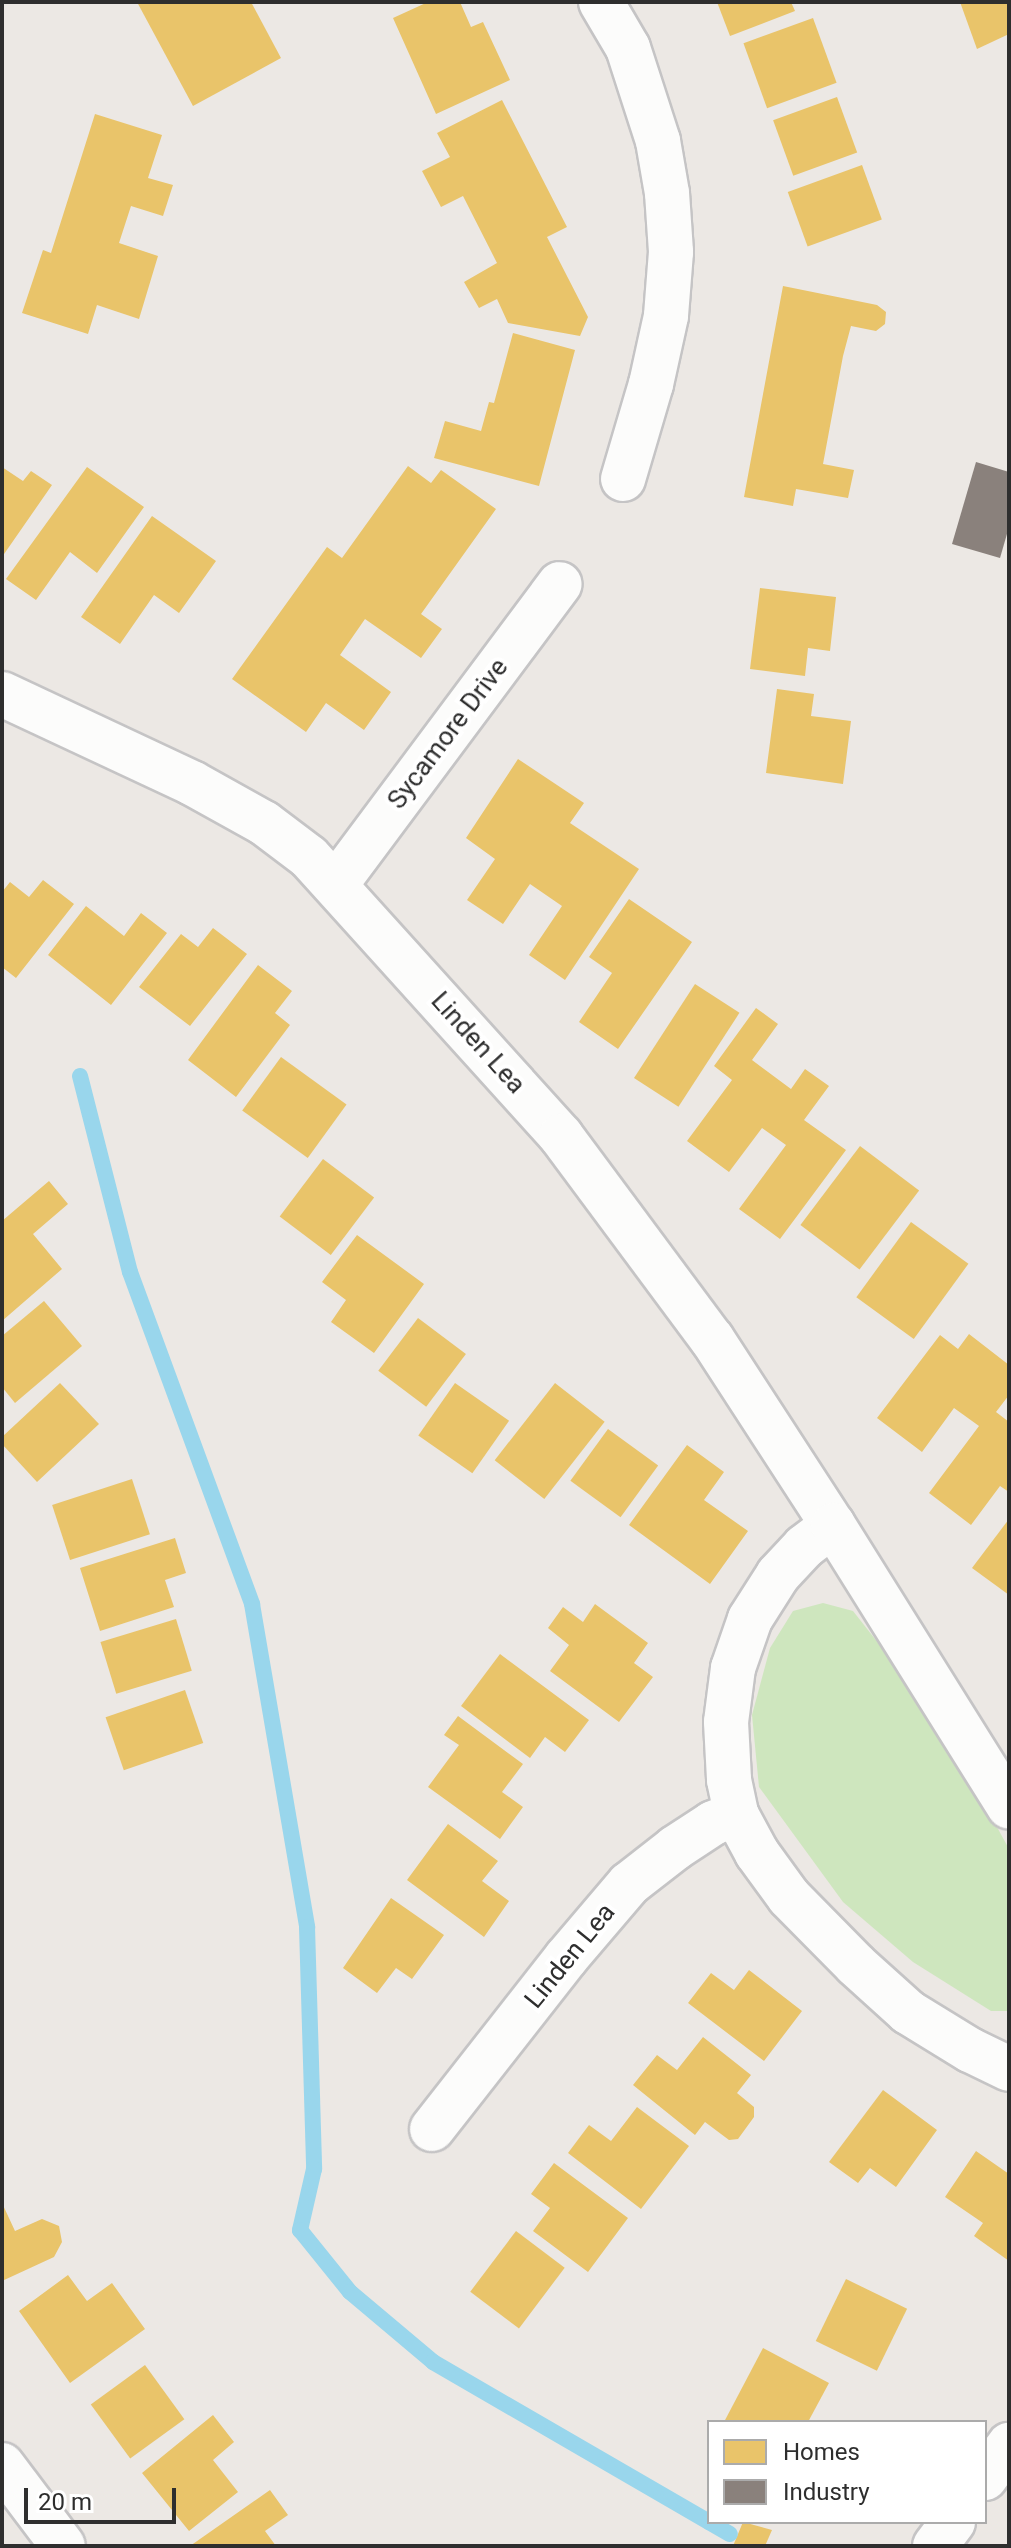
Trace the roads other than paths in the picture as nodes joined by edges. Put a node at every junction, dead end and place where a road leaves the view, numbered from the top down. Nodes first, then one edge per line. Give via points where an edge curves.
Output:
1 (601, 2) edge
2 (623, 479) dead end
3 (560, 584) dead end
4 (2, 694) edge
5 (336, 884) junction
6 (833, 1525) junction
7 (1009, 1807) edge
8 (736, 1814) junction
9 (1009, 2069) edge
10 (432, 2129) dead end
11 (1009, 2445) edge
12 (2, 2465) edge
13 (987, 2475) edge
14 (952, 2524) edge
15 (63, 2546) edge
16 (935, 2546) edge

1 - 2 street via 628,48 658,141 671,252 666,316
3 - 5 street, Sycamore Drive
4 - 5 street, Linden Lea via 192,783 264,823
5 - 6 street, Linden Lea via 561,1136 712,1339
6 - 7 street, Linden Lea
6 - 8 street via 778,1575 750,1619 733,1668 726,1722
8 - 9 street via 789,1897 856,1965 908,2012
8 - 10 street, Linden Lea via 713,1823 629,1884
11 - 13 street
12 - 15 street
14 - 16 street

